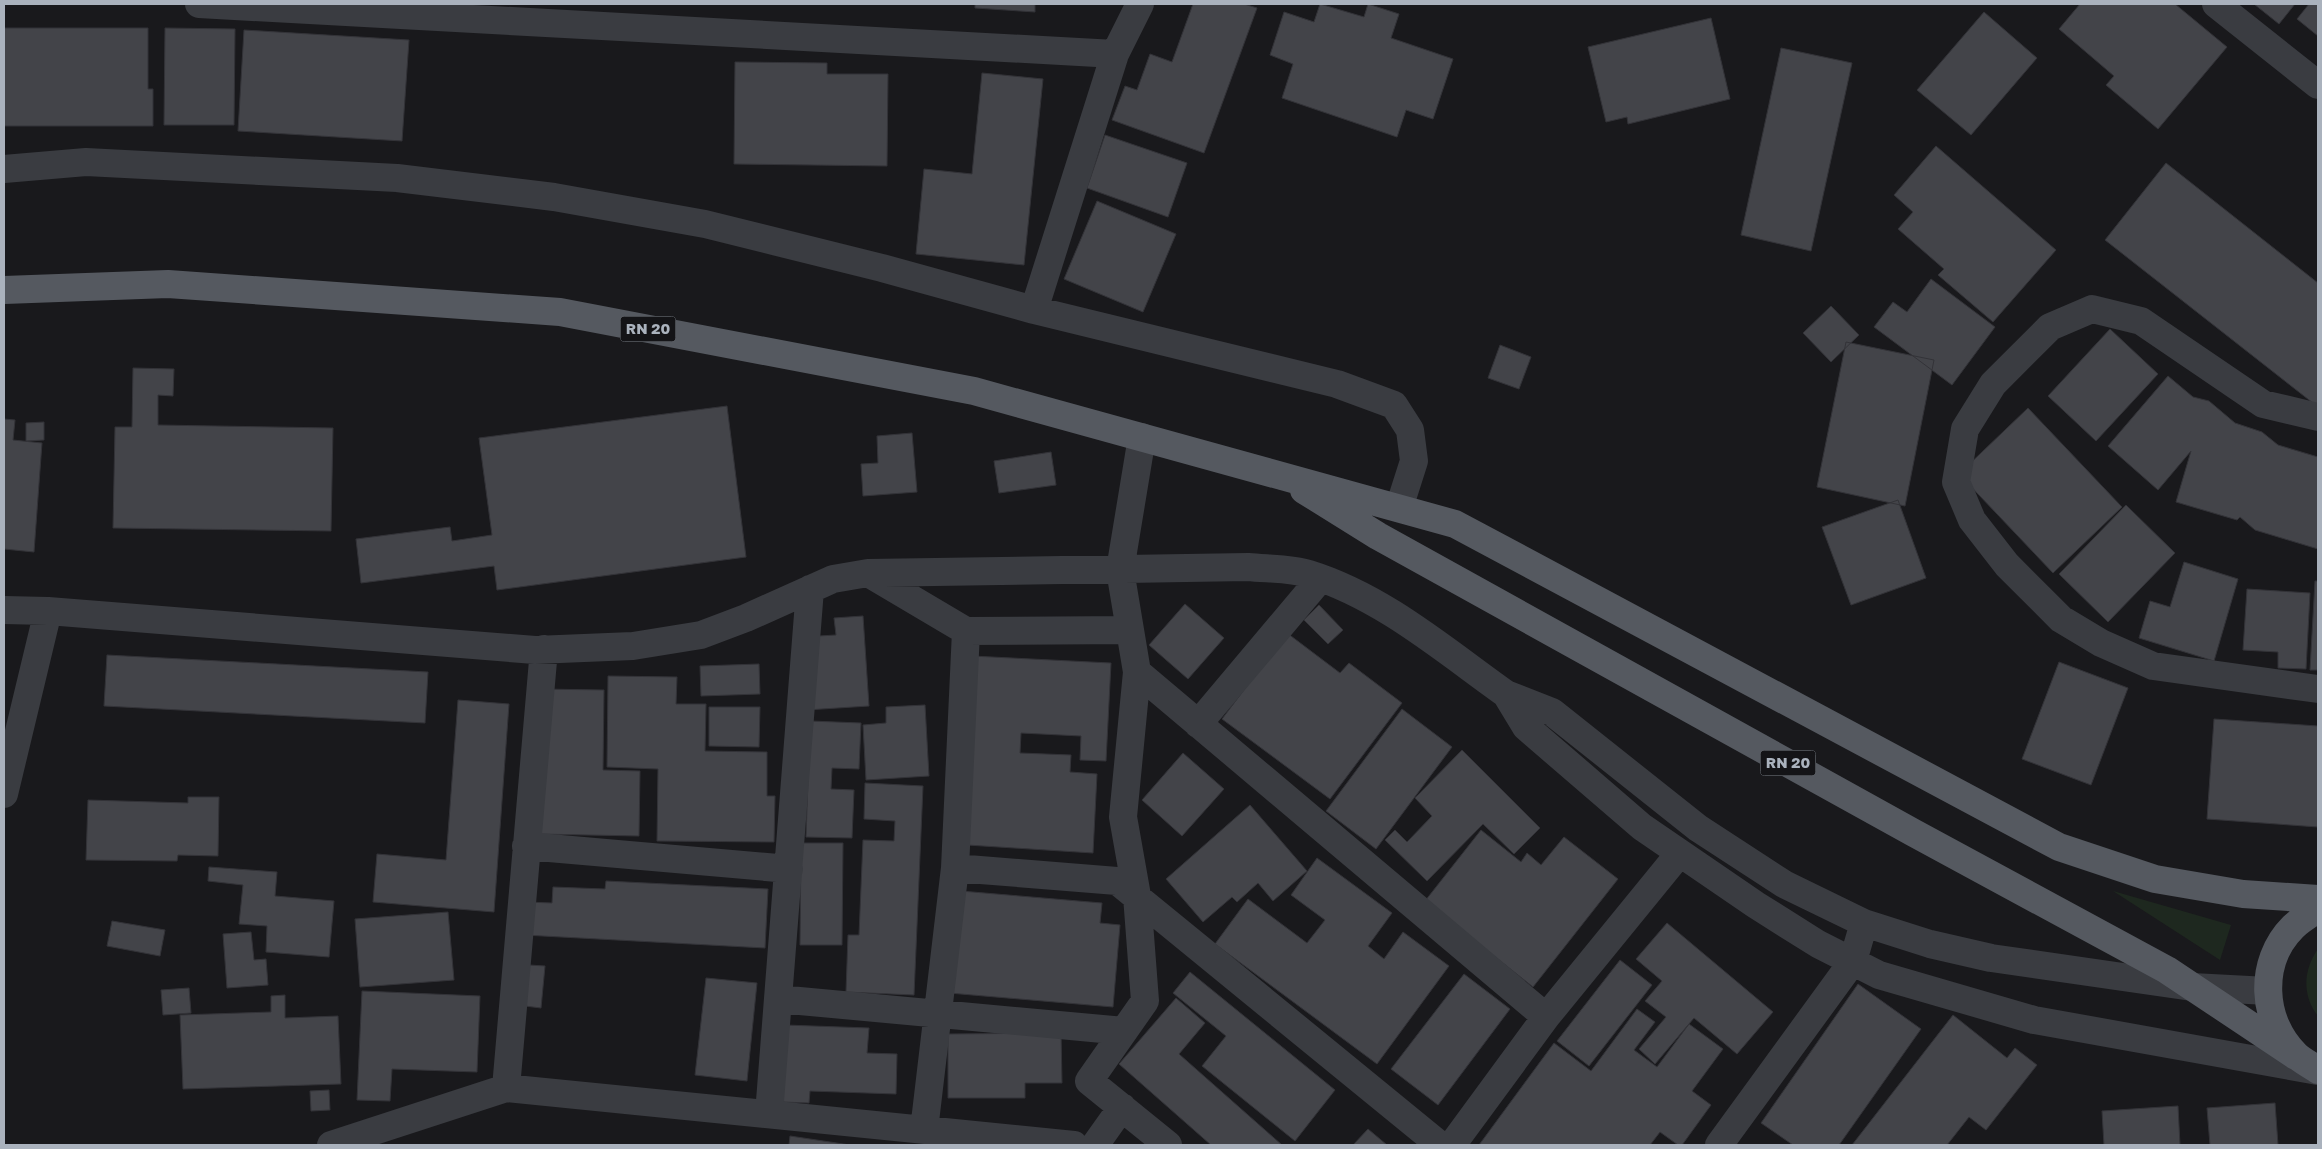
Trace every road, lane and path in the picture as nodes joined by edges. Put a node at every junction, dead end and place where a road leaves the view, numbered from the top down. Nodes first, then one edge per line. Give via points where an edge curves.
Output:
1 (198, 4) edge
2 (1140, 4) edge
3 (2216, 4) edge
4 (1115, 54) junction
5 (2318, 85) edge
6 (4, 169) edge
7 (4, 290) edge
8 (1034, 310) junction
9 (2318, 418) edge
10 (1142, 437) junction
11 (1277, 474) junction
12 (1399, 508) junction
13 (1120, 570) junction
14 (868, 573) junction
15 (1320, 579) junction
16 (810, 589) junction
17 (4, 610) edge
18 (48, 611) junction
19 (1130, 630) junction
20 (966, 631) junction
21 (544, 649) junction
22 (1137, 672) junction
23 (2318, 689) edge
24 (1506, 694) junction
25 (1198, 724) junction
26 (4, 794) edge
27 (526, 846) junction
28 (1679, 854) junction
29 (789, 868) junction
30 (955, 868) junction
31 (1137, 896) junction
32 (2318, 899) edge
33 (2318, 909) edge
34 (1864, 923) junction
35 (1853, 961) junction
36 (2192, 987) junction
37 (2268, 991) junction
38 (778, 999) junction
39 (937, 1012) junction
40 (1546, 1017) junction
41 (1124, 1031) junction
42 (2311, 1065) edge
43 (506, 1088) junction
44 (1122, 1107) junction
45 (769, 1114) junction
46 (924, 1130) junction
47 (332, 1145) edge
48 (1074, 1145) edge
49 (1095, 1145) edge
50 (1168, 1145) edge
51 (1440, 1145) edge
52 (1452, 1145) edge
53 (1719, 1145) edge

1 - 4 street
2 - 4 street
3 - 5 street
4 - 8 street
6 - 8 street via 86,162 397,178 554,197 705,224
7 - 10 main road, RN 20 via 168,284 560,312 974,391
8 - 12 street via 1337,384 1394,405 1410,430 1414,461
9 - 23 street via 2263,404 2141,321 2092,309 2050,327 1993,384 1965,429 1956,482 1972,520 2007,565 2061,619 2101,643 2153,666
10 - 11 main road, RN 20
10 - 13 street
11 - 12 main road, RN 20
11 - 36 main road, RN 20 via 1386,541 2167,970
12 - 32 main road, RN 20 via 1455,524 2059,847 2155,879 2242,894
13 - 14 street
13 - 15 street via 1248,568 1308,574
13 - 19 street
14 - 16 street via 833,579
14 - 20 street
15 - 24 street via 1358,593
15 - 25 street
16 - 21 street via 701,635 633,646
16 - 29 street
17 - 18 street
18 - 21 street
18 - 26 street
19 - 20 street
19 - 22 street
20 - 30 street
21 - 27 street
22 - 25 street
22 - 31 street via 1123,817
24 - 28 street via 1526,727 1642,827
24 - 34 street via 1552,712 1698,828 1784,884
25 - 40 street
27 - 29 street
27 - 43 street
28 - 35 street via 1818,944
28 - 40 street
29 - 38 street
30 - 31 street via 1117,881
30 - 39 street
31 - 41 street via 1145,1001
31 - 51 street
33 - 37 main road via 2293,927 2275,952 2269,971
34 - 35 street
34 - 36 street via 1930,944 1991,958
35 - 42 street via 1879,975 2034,1020
35 - 53 street
36 - 37 street
36 - 42 main road, RN 20
37 - 42 main road via 2277,1032
38 - 39 street
38 - 45 street
39 - 41 street
39 - 46 street
40 - 52 street
41 - 44 street via 1089,1081
43 - 45 street
43 - 47 street
44 - 49 street
44 - 50 street
45 - 46 street
46 - 48 street

